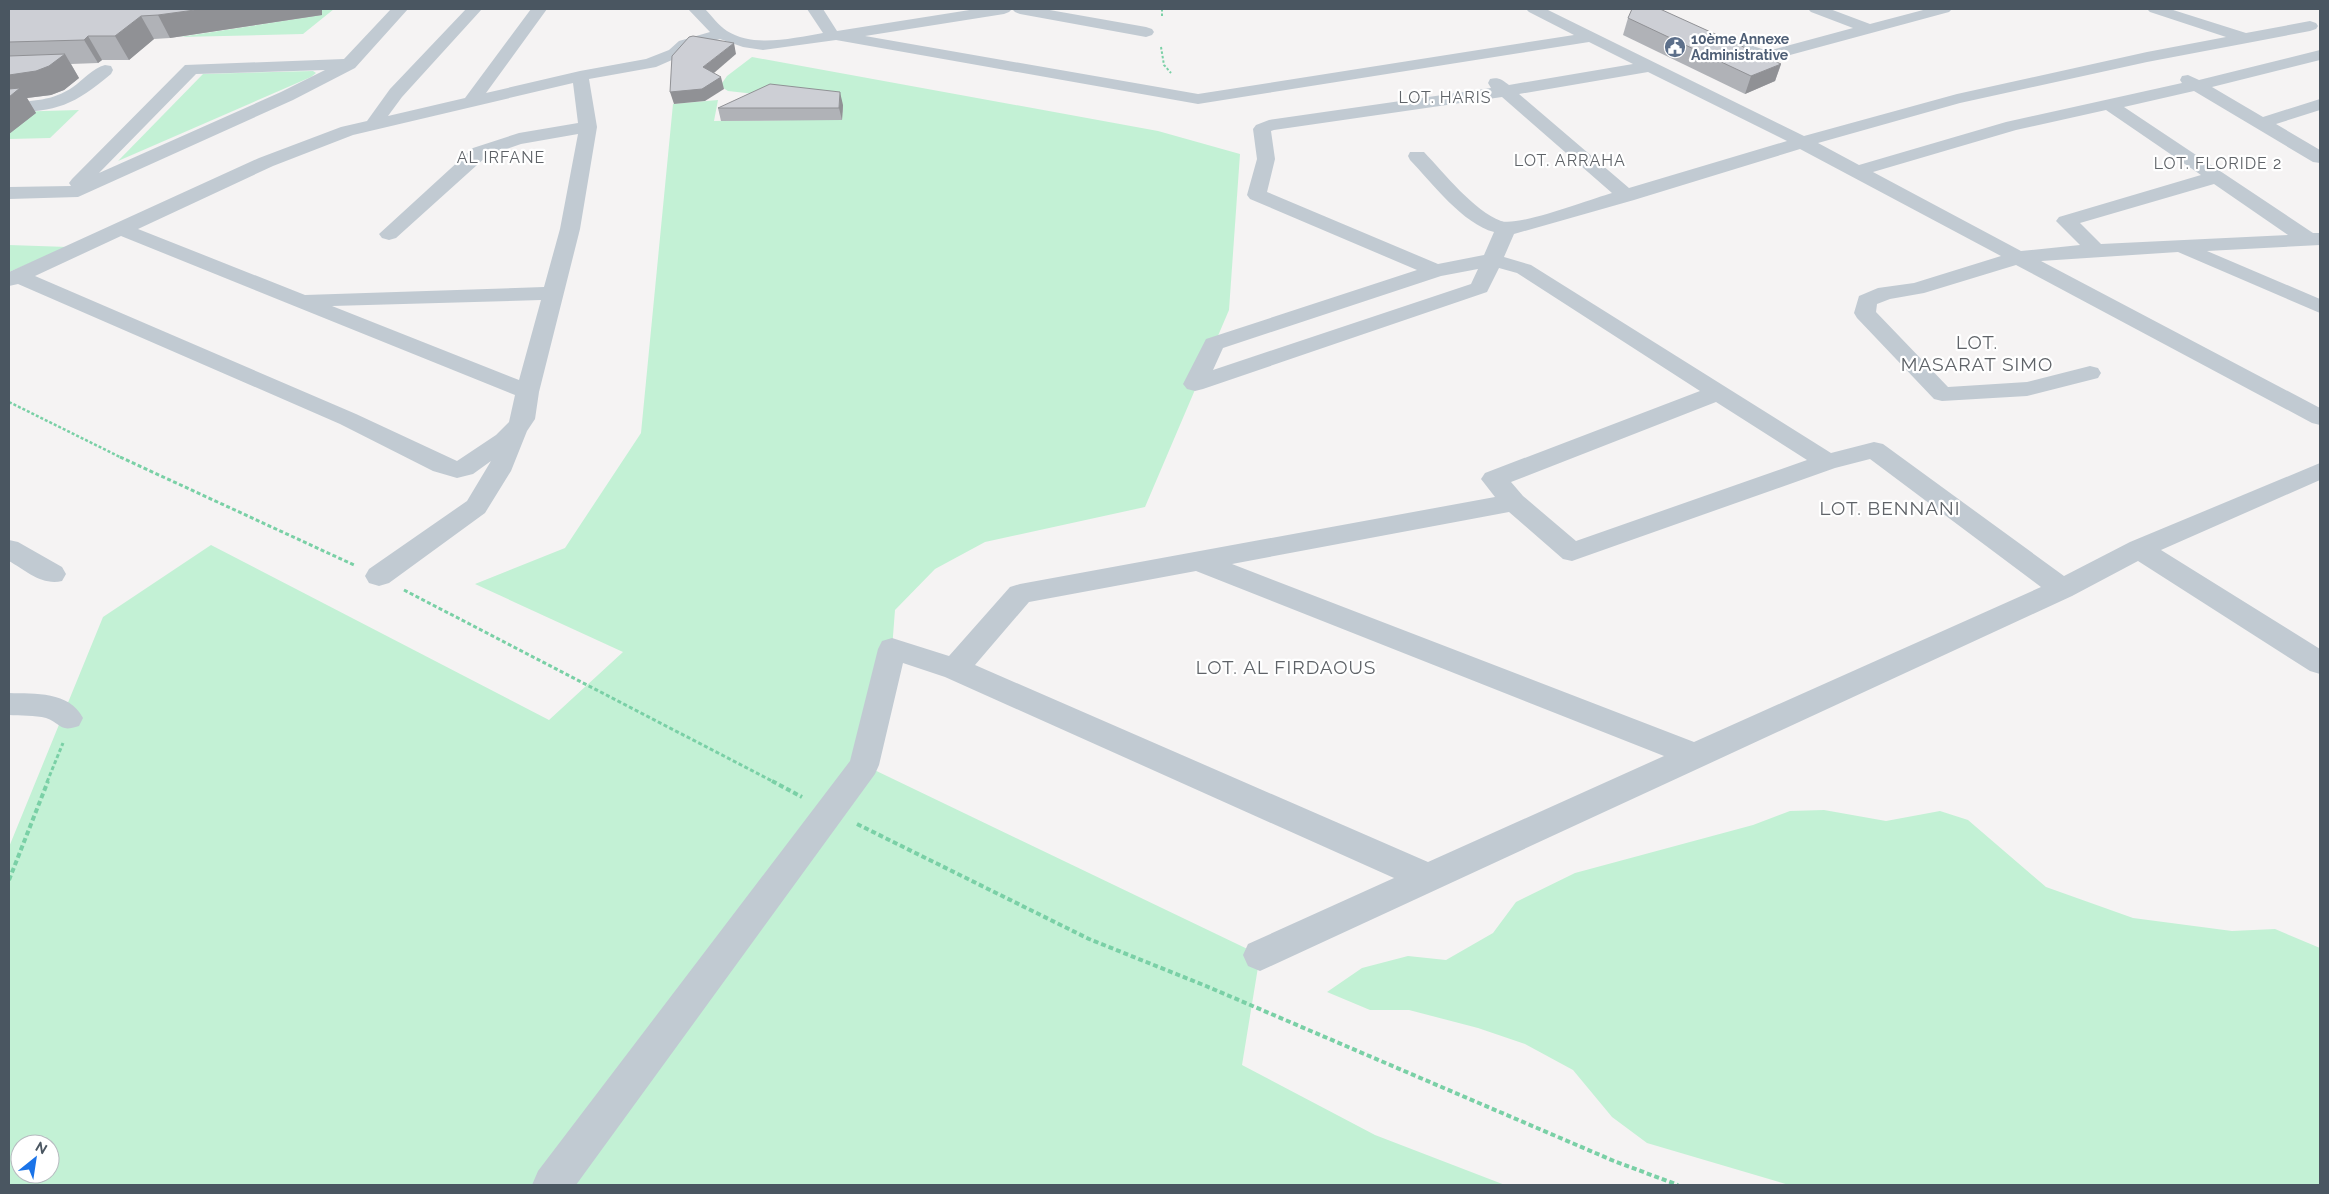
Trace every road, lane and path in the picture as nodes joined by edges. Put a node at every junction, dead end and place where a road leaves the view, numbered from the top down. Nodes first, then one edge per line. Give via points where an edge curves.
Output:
1 (400, 9) edge
2 (474, 9) edge
3 (539, 9) edge
4 (696, 9) edge
5 (816, 9) edge
6 (1004, 9) edge
7 (1020, 9) edge
8 (1162, 9) edge
9 (1534, 9) edge
10 (1816, 9) edge
11 (1944, 9) edge
12 (2155, 9) edge
13 (1162, 20) dead end
14 (2310, 26) dead end
15 (1868, 29) junction
16 (1146, 32) dead end
17 (1708, 33) edge
18 (721, 34) junction
19 (832, 35) junction
20 (1592, 37) junction
21 (2243, 38) junction
22 (1161, 40) dead end
23 (1467, 57) junction
24 (2147, 57) junction
25 (2313, 57) edge
26 (349, 64) junction
27 (1652, 66) junction
28 (76, 71) dead end
29 (580, 76) junction
30 (2198, 85) junction
31 (1505, 91) junction
32 (1198, 99) junction
33 (1957, 99) junction
34 (470, 102) junction
35 (2320, 104) edge
36 (2110, 105) junction
37 (9, 107) edge
38 (2262, 123) junction
39 (373, 125) junction
40 (2012, 126) junction
41 (588, 127) junction
42 (1803, 142) junction
43 (1417, 156) dead end
44 (2320, 158) edge
45 (1858, 171) junction
46 (85, 177) junction
47 (2216, 177) junction
48 (9, 178) edge
49 (71, 192) junction
50 (9, 193) edge
51 (1627, 196) junction
52 (1506, 228) junction
53 (121, 229) junction
54 (389, 234) dead end
55 (2314, 239) edge
56 (2180, 246) junction
57 (2096, 250) junction
58 (2019, 257) junction
59 (1492, 260) junction
60 (1436, 271) junction
61 (14, 278) edge
62 (554, 293) junction
63 (300, 300) junction
64 (2320, 307) edge
65 (2090, 373) dead end
66 (527, 392) junction
67 (1717, 393) junction
68 (2320, 418) edge
69 (518, 427) junction
70 (1827, 462) junction
71 (2320, 471) edge
72 (1514, 502) junction
73 (9, 549) edge
74 (2139, 549) junction
75 (1200, 562) junction
76 (52, 574) dead end
77 (379, 576) dead end
78 (2062, 589) junction
79 (2320, 663) edge
80 (955, 669) junction
81 (9, 704) edge
82 (68, 718) joint
83 (1695, 754) junction
84 (1427, 877) junction
85 (9, 880) edge
86 (1260, 955) dead end
87 (552, 1185) edge

1 - 26 street
2 - 39 street via 396,93
3 - 34 street
4 - 18 street
5 - 19 street
6 - 19 street
7 - 16 street
8 - 13 path
9 - 20 street
10 - 15 street
11 - 15 street
12 - 21 street
14 - 21 street
15 - 17 street via 1776,54 1752,52
18 - 19 street via 762,45
18 - 29 street via 685,44 675,53 650,63
19 - 32 street
20 - 23 street
20 - 27 street
21 - 24 street
21 - 25 street
22 - 32 path via 1164,65
23 - 31 street
23 - 32 street
24 - 30 street
24 - 33 street
25 - 30 street
26 - 46 street via 191,69
26 - 49 street via 287,96
27 - 31 street
27 - 42 street
28 - 37 street via 105,70 66,100 38,106
29 - 34 street
29 - 41 street
30 - 36 street
30 - 38 street
31 - 51 street
31 - 60 street via 1269,125 1262,129 1266,159 1257,195
33 - 40 street
33 - 42 street
34 - 39 street
35 - 38 street
36 - 40 street
36 - 47 street
38 - 44 street
39 - 53 street via 266,162
40 - 45 street
41 - 54 street via 496,144 480,152
41 - 62 street via 570,229
42 - 45 street
42 - 51 street
43 - 52 street via 1479,216
45 - 58 street
46 - 48 street
46 - 49 street
47 - 55 street
47 - 57 street via 2066,221
49 - 50 street
51 - 52 street via 1520,227
52 - 59 street
53 - 61 street
53 - 63 street
55 - 56 street
56 - 57 street
56 - 64 street
57 - 58 street
58 - 65 street via 1917,289 1886,293 1867,301 1866,313 1942,394 2027,389
58 - 68 street
59 - 60 street
59 - 60 street via 1480,288 1196,384 1214,344
59 - 67 street via 1524,269
61 - 69 street via 348,419 457,470 486,455
62 - 63 street
62 - 66 street
63 - 66 street
66 - 69 street via 523,419
67 - 70 street
67 - 72 street via 1494,479
69 - 77 street via 488,492 476,507
70 - 72 street via 1572,552
70 - 78 street via 1874,450
71 - 74 street
72 - 75 street
73 - 76 street
74 - 78 street
74 - 79 street
75 - 80 street via 1020,594
75 - 83 street
78 - 83 street
80 - 84 street
80 - 87 street via 892,649 864,765
81 - 82 street via 54,707
82 - 85 path via 61,750
83 - 84 street
84 - 86 street

